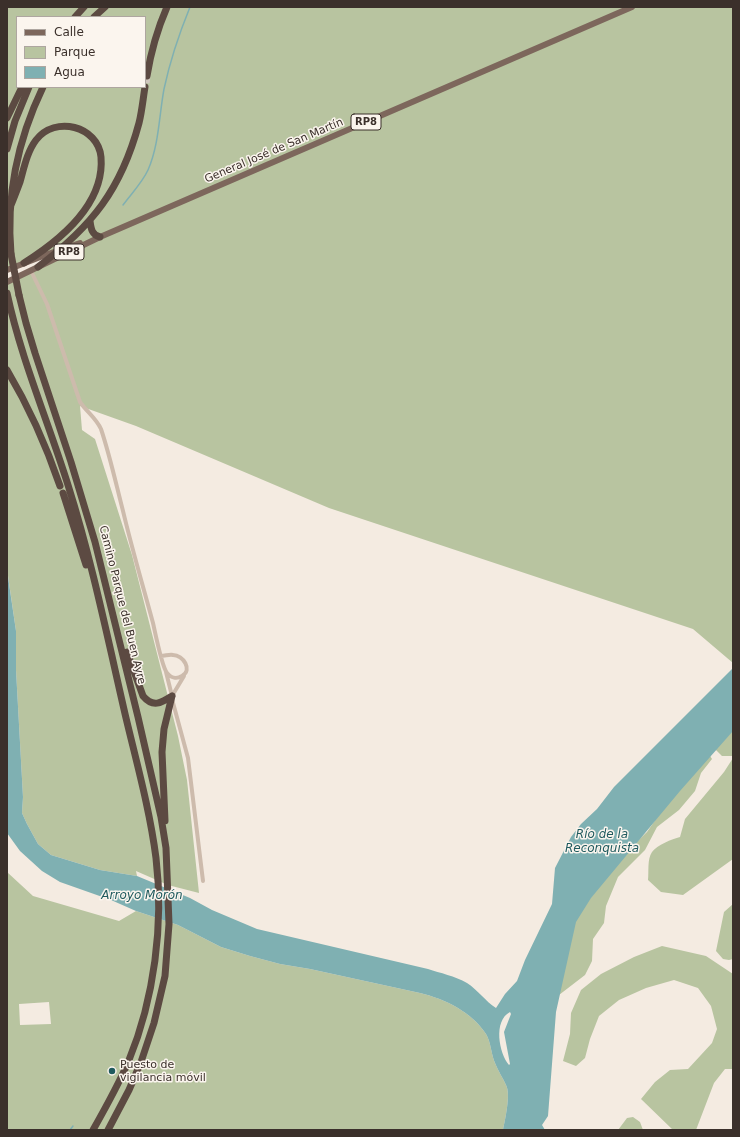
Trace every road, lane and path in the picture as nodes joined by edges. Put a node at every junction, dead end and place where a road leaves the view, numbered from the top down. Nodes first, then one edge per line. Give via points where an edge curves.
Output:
1 (84, 7) edge
2 (105, 7) edge
3 (167, 7) edge
4 (632, 7) edge
5 (76, 16) edge
6 (95, 16) edge
7 (146, 80) edge
8 (22, 88) edge
9 (29, 88) edge
10 (43, 88) edge
11 (145, 88) edge
12 (7, 118) edge
13 (7, 149) edge
14 (11, 205) junction
15 (90, 221) junction
16 (100, 237) junction
17 (62, 249) junction
18 (24, 263) junction
19 (38, 267) junction
20 (7, 270) edge
21 (30, 271) junction
22 (7, 282) edge
23 (8, 296) edge
24 (7, 370) edge
25 (103, 614) junction
26 (116, 624) junction
27 (161, 656) junction
28 (166, 672) junction
29 (185, 675) junction
30 (172, 696) junction
31 (166, 848) junction
32 (203, 881) dead end
33 (93, 1130) edge
34 (108, 1130) edge

1 - 5 highway
2 - 6 highway
3 - 7 highway via 151,49
4 - 16 main road, General José de San Martín / RP8
8 - 12 highway
9 - 13 highway
10 - 14 highway, Camino Parque del Buen Ayre via 30,114 20,149
11 - 15 highway via 139,121 122,172
14 - 18 highway via 32,146 40,135 53,128 74,126 93,139 100,153 101,163 97,186 89,203 76,221 57,239
14 - 26 highway, Camino Parque del Buen Ayre, bridge via 11,254 26,323 95,542
15 - 16 highway via 92,232
15 - 17 highway
16 - 17 main road, General José de San Martín / RP8
16 - 19 main road, General José de San Martín / RP8
17 - 18 main road, General José de San Martín / RP8
17 - 19 highway
18 - 20 main road, General José de San Martín / RP8
19 - 21 main road, General José de San Martín / RP8
21 - 22 main road, General José de San Martín / RP8
21 - 27 street via 47,304 80,402 101,429
23 - 25 highway, Camino Parque del Buen Ayre via 29,370 68,484
24 - 25 highway via 48,450
25 - 33 highway, Camino Parque del Buen Ayre via 148,811 156,860 158,919 155,961 140,1027 130,1058
26 - 30 highway via 143,696 149,702 159,704
26 - 31 highway, Camino Parque del Buen Ayre
27 - 28 street
27 - 29 street via 174,655 183,659 187,670
28 - 29 street via 178,678
28 - 30 street
29 - 30 street
30 - 31 highway via 164,729 162,752
30 - 32 street via 188,758
31 - 34 highway, Camino Parque del Buen Ayre via 169,924 164,976 154,1023 141,1062

